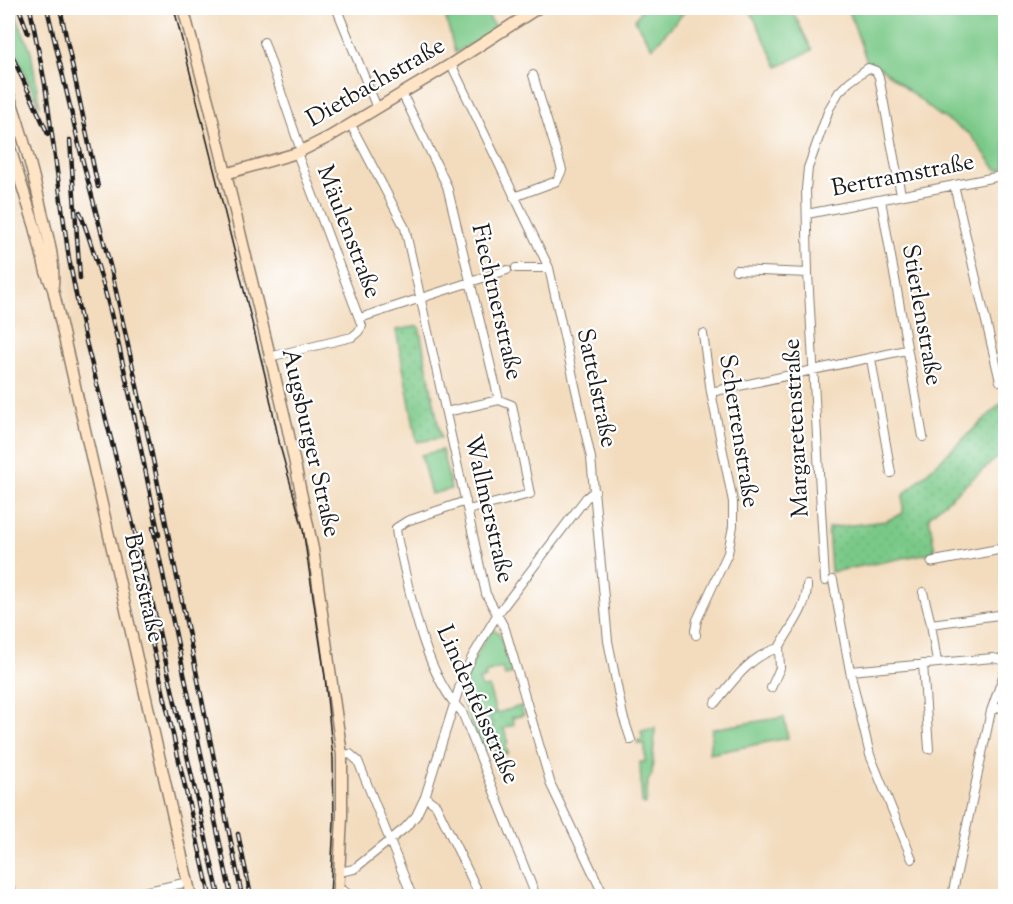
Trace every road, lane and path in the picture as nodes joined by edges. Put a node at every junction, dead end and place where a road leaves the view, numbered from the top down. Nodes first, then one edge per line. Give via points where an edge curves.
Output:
1 (183, 8) edge
2 (538, 8) edge
3 (338, 12) dead end
4 (264, 42) dead end
5 (451, 64) junction
6 (533, 75) dead end
7 (8, 92) edge
8 (402, 93) junction
9 (377, 108) junction
10 (351, 125) junction
11 (8, 142) edge
12 (299, 152) junction
13 (225, 174) junction
14 (1004, 178) edge
15 (954, 185) junction
16 (901, 195) junction
17 (514, 197) junction
18 (881, 200) junction
19 (807, 214) junction
20 (549, 268) junction
21 (736, 270) dead end
22 (808, 273) junction
23 (471, 282) junction
24 (53, 289) junction
25 (420, 297) junction
26 (361, 322) junction
27 (704, 334) dead end
28 (906, 350) junction
29 (269, 357) junction
30 (871, 358) junction
31 (813, 370) junction
32 (1000, 381) dead end
33 (711, 392) junction
34 (499, 400) junction
35 (446, 412) junction
36 (923, 437) dead end
37 (891, 473) dead end
38 (595, 491) junction
39 (467, 505) junction
40 (1005, 548) edge
41 (932, 562) dead end
42 (807, 585) dead end
43 (923, 592) dead end
44 (1005, 614) edge
45 (497, 615) junction
46 (931, 624) junction
47 (696, 635) dead end
48 (779, 648) junction
49 (1005, 661) edge
50 (937, 662) junction
51 (923, 664) junction
52 (1005, 668) edge
53 (850, 671) junction
54 (771, 688) dead end
55 (715, 703) dead end
56 (454, 704) junction
57 (1005, 704) edge
58 (991, 711) junction
59 (631, 740) dead end
60 (929, 749) dead end
61 (342, 755) junction
62 (424, 797) junction
63 (390, 841) junction
64 (912, 859) dead end
65 (339, 872) junction
66 (188, 882) junction
67 (8, 886) edge
68 (338, 893) edge
69 (14, 897) edge
70 (126, 897) edge
71 (191, 897) edge
72 (351, 897) edge
73 (412, 897) edge
74 (480, 897) edge
75 (536, 897) edge
76 (604, 897) edge
77 (952, 897) edge

1 - 13 main road, Augsburger Straße
2 - 5 main road, Dietbachstraße
3 - 9 street
4 - 12 street, Mäulenstraße
5 - 8 main road, Dietbachstraße
5 - 17 street, Sattelstraße
6 - 17 street via 562,170 557,181
7 - 24 main road, Benzstraße via 46,227 54,270
8 - 9 main road, Dietbachstraße
8 - 23 street, Fiechtnerstraße via 447,186
9 - 10 main road, Dietbachstraße
10 - 12 main road, Dietbachstraße
10 - 25 street, Wallmerstraße via 405,228
11 - 24 main road, Benzstraße
12 - 13 main road, Dietbachstraße
12 - 26 street, Mäulenstraße
13 - 29 main road, Augsburger Straße
14 - 15 street, Bertramstraße
15 - 16 street, Bertramstraße
15 - 32 street
16 - 18 street, Bertramstraße
16 - 19 street, Margaretenstraße via 879,77 868,68 839,92 829,110 808,168
17 - 20 street, Sattelstraße
18 - 19 street, Bertramstraße
18 - 28 street, Stierlenstraße
19 - 22 street, Margaretenstraße
20 - 23 street via 512,269
20 - 38 street, Sattelstraße
21 - 22 street
22 - 31 street, Margaretenstraße
23 - 25 street
23 - 34 street, Fiechtnerstraße
24 - 66 main road, Benzstraße
25 - 26 street
25 - 35 street, Wallmerstraße
26 - 29 street via 352,337
27 - 33 street, Scherrenstraße
28 - 30 street
28 - 36 street, Stierlenstraße
29 - 61 main road, Augsburger Straße via 313,549
30 - 31 street
30 - 37 street
31 - 33 street
31 - 53 street, Margaretenstraße via 829,581
33 - 47 street, Scherrenstraße via 733,502 733,526 728,553 697,620
34 - 35 street
34 - 39 street, Fiechtnerstraße via 512,405 530,494
35 - 39 street, Wallmerstraße
38 - 45 street
38 - 59 street, Sattelstraße via 608,641
39 - 45 street, Wallmerstraße via 486,594
39 - 56 street, Lindenfelsstraße via 407,521 396,528 426,645
40 - 41 street
42 - 48 street via 804,602
43 - 46 street
44 - 46 street
45 - 56 street via 472,657
45 - 76 street, Wallmerstraße via 505,628 551,785
46 - 50 street
48 - 54 street via 780,668
48 - 55 street via 767,650 752,661
49 - 50 street via 993,658
50 - 51 street
51 - 53 street
51 - 60 street
52 - 58 street
53 - 64 street, Margaretenstraße via 870,755
56 - 62 street
56 - 75 street, Lindenfelsstraße via 462,712
57 - 58 street
58 - 77 street
61 - 63 street via 350,754 358,761
61 - 65 main road, Augsburger Straße
62 - 63 street via 416,816
62 - 74 street via 436,805
63 - 65 street via 354,869
63 - 73 street
65 - 68 main road, Augsburger Straße
66 - 70 street
66 - 71 main road, Benzstraße
67 - 69 street
68 - 72 street via 344,891

